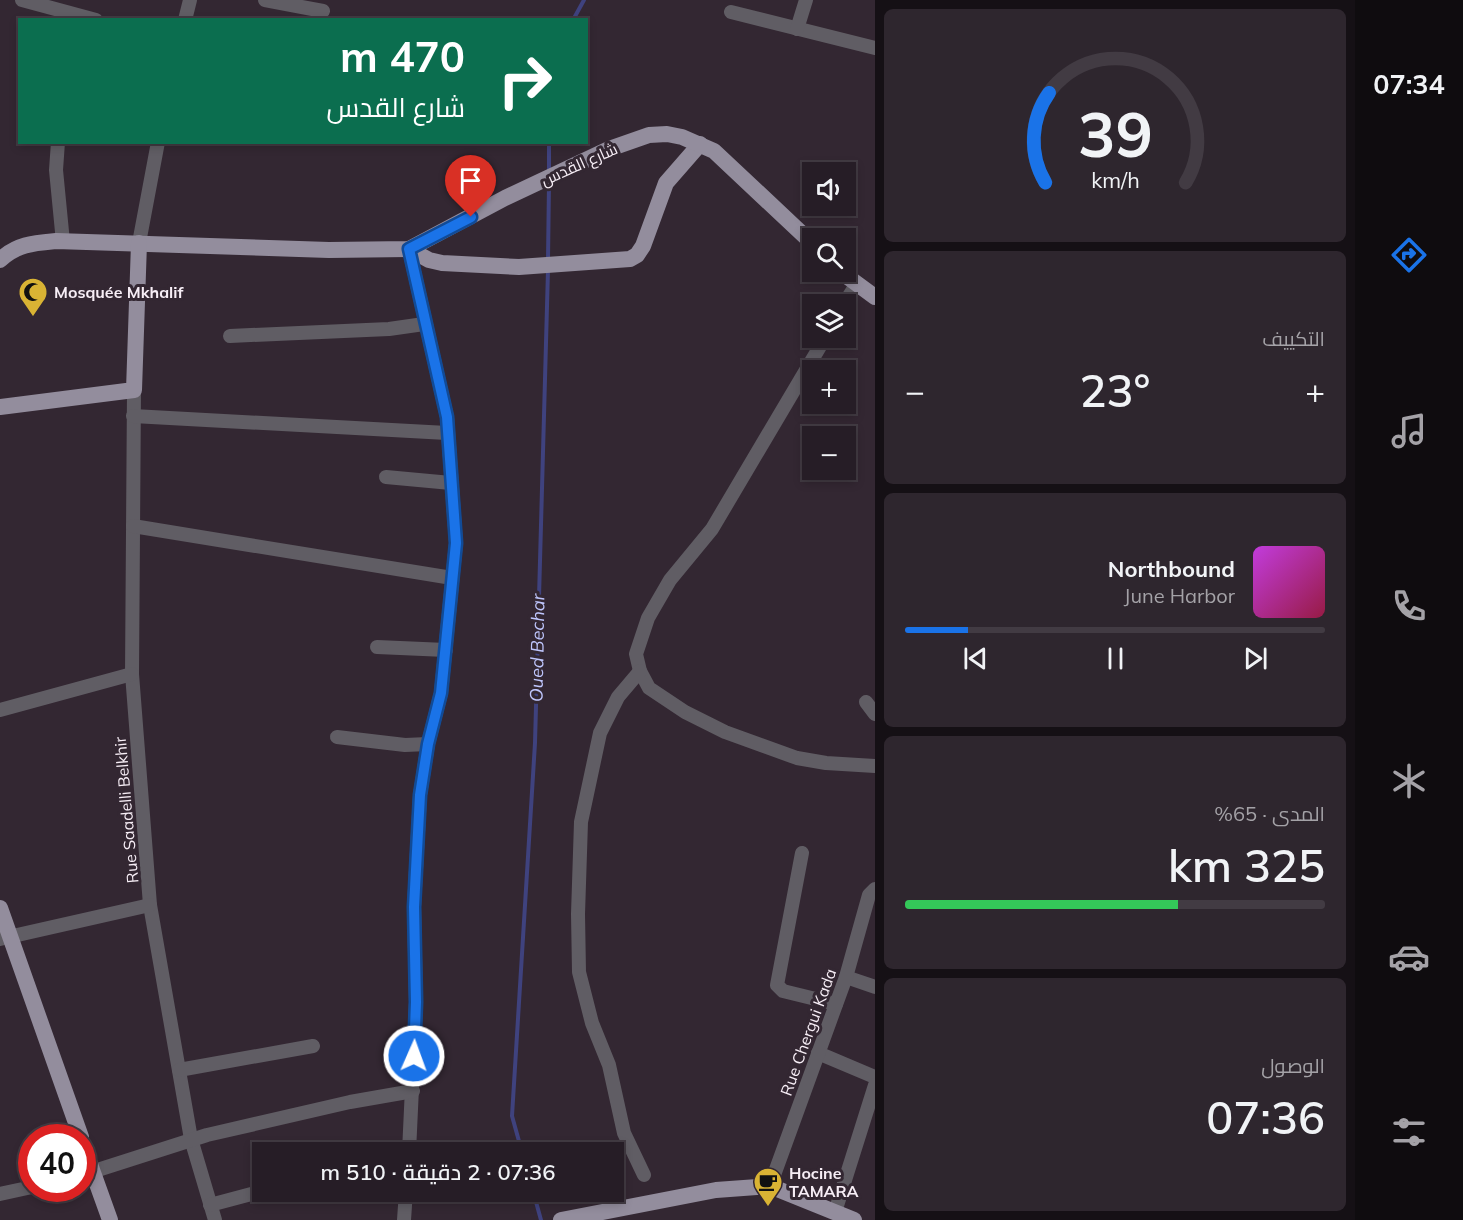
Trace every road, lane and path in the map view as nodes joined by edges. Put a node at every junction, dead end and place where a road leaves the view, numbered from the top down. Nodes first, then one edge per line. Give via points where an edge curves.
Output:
1 (22, 0) edge
2 (190, 0) edge
3 (265, 0) edge
4 (806, 0) edge
5 (323, 10) edge
6 (731, 12) dead end
7 (89, 18) edge
8 (186, 18) edge
9 (796, 29) junction
10 (875, 48) edge
11 (58, 144) edge
12 (158, 144) edge
13 (700, 144) junction
14 (802, 233) edge
15 (63, 242) junction
16 (139, 243) junction
17 (409, 249) junction
18 (4, 252) edge
19 (853, 282) edge
20 (856, 285) junction
21 (850, 294) edge
22 (875, 297) edge
23 (424, 324) junction
24 (230, 336) dead end
25 (819, 348) edge
26 (134, 390) junction
27 (0, 407) edge
28 (133, 416) junction
29 (447, 433) junction
30 (386, 477) dead end
31 (451, 483) junction
32 (133, 526) junction
33 (452, 578) junction
34 (377, 647) dead end
35 (446, 650) junction
36 (640, 671) junction
37 (132, 674) junction
38 (866, 702) dead end
39 (0, 710) edge
40 (875, 714) edge
41 (337, 737) dead end
42 (428, 744) junction
43 (875, 766) edge
44 (802, 853) dead end
45 (875, 890) edge
46 (150, 905) junction
47 (0, 908) edge
48 (5, 938) edge
49 (846, 977) junction
50 (875, 987) edge
51 (836, 1004) junction
52 (313, 1046) dead end
53 (818, 1053) junction
54 (179, 1070) junction
55 (875, 1077) edge
56 (875, 1085) edge
57 (413, 1092) junction
58 (76, 1124) edge
59 (191, 1139) junction
60 (410, 1142) edge
61 (96, 1171) edge
62 (644, 1175) dead end
63 (770, 1186) junction
64 (18, 1190) edge
65 (96, 1191) edge
66 (0, 1194) edge
67 (252, 1194) edge
68 (405, 1202) edge
69 (210, 1205) junction
70 (835, 1212) junction
71 (110, 1220) edge
72 (215, 1220) edge
73 (404, 1220) edge
74 (561, 1220) edge
75 (854, 1220) edge

1 - 7 street
2 - 8 street
3 - 5 street
4 - 9 street
6 - 9 street
9 - 10 street
11 - 15 street via 56,170
12 - 16 street
13 - 14 main road, شارع القدس via 727,161
13 - 17 main road, شارع القدس via 682,137 649,135 609,149
13 - 17 main road via 666,183 637,255 630,259 519,267 442,263
15 - 16 main road, شارع القدس
15 - 18 main road, شارع القدس via 23,245
16 - 17 main road, شارع القدس
16 - 26 main road
17 - 23 street
19 - 20 main road
20 - 21 street
20 - 22 main road
23 - 24 street
23 - 29 street via 447,417
25 - 36 street via 712,529 670,580 648,618 636,654
26 - 27 main road
26 - 28 street, Rue Saadelli Belkhir
28 - 29 street
28 - 32 street, Rue Saadelli Belkhir
29 - 31 street
30 - 31 street
31 - 33 street via 456,543
32 - 33 street
32 - 37 street, Rue Saadelli Belkhir
33 - 35 street
34 - 35 street
35 - 42 street via 441,693
36 - 43 street via 649,688 685,712 754,744 797,758
36 - 62 street via 618,697 600,733 581,822 578,914 581,982 609,1065 624,1132
37 - 39 street
37 - 46 street, Rue Saadelli Belkhir
38 - 40 street
41 - 42 street
42 - 57 street via 420,795 414,896
44 - 51 street via 777,985 783,992
45 - 49 street, Rue Chergui Kada via 869,895
46 - 48 street
46 - 54 street, Rue Saadelli Belkhir
47 - 48 main road
48 - 58 main road
49 - 50 street
49 - 51 street, Rue Chergui Kada
51 - 53 street, Rue Chergui Kada
52 - 54 street
53 - 55 street
53 - 63 street, Rue Chergui Kada
54 - 59 street, Rue Saadelli Belkhir
56 - 70 street
57 - 59 street via 350,1102
57 - 60 street
59 - 61 street
59 - 69 street, Rue Saadelli Belkhir
63 - 70 main road
63 - 74 main road via 716,1190
64 - 66 street
65 - 71 main road
67 - 69 street
68 - 73 street
69 - 72 street, Rue Saadelli Belkhir
70 - 75 main road

